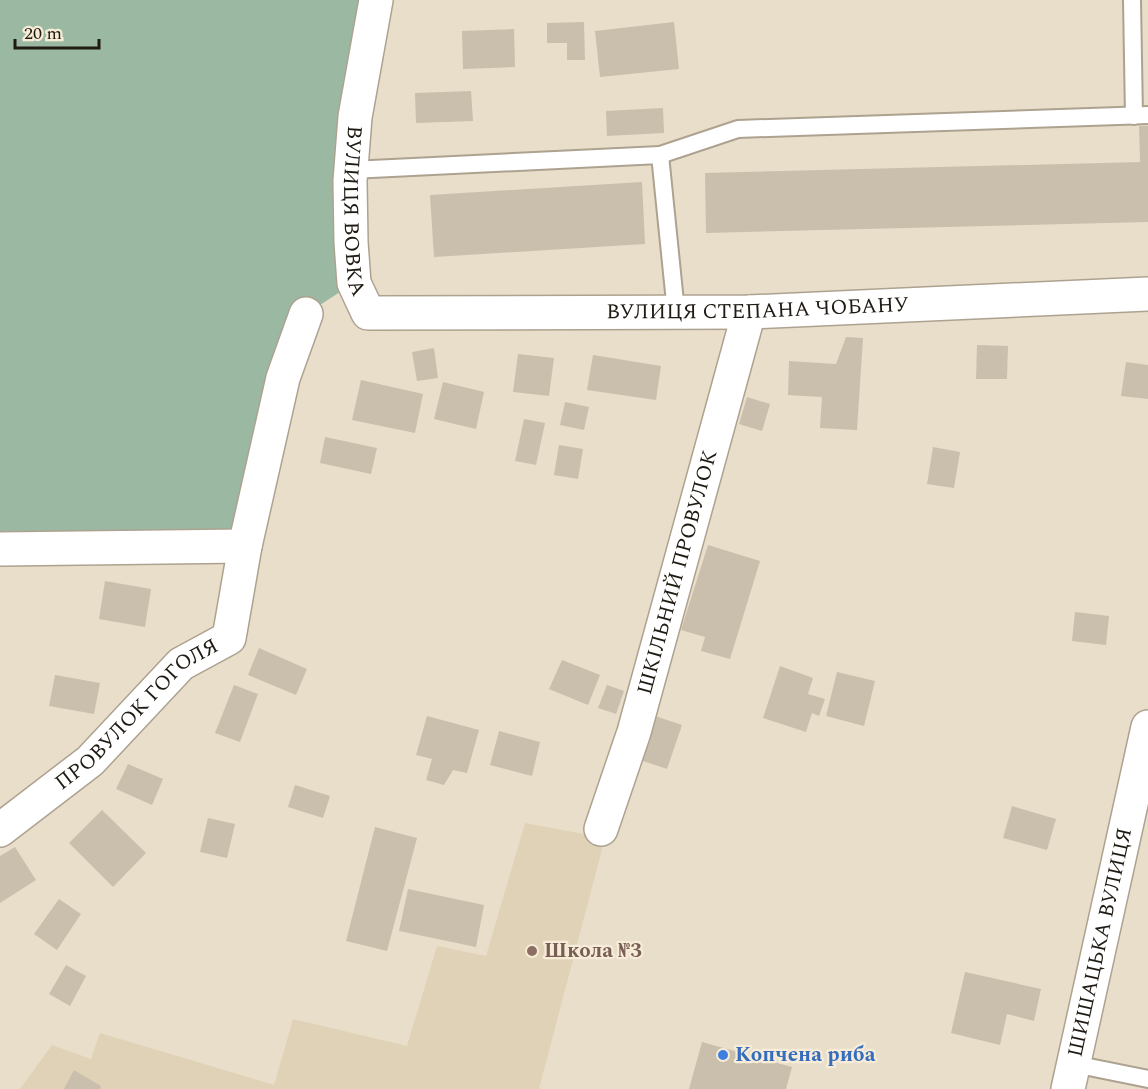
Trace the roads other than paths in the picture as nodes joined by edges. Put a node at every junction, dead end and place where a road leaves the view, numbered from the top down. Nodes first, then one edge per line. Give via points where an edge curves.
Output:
1 (376, 0) edge
2 (1132, 0) edge
3 (1141, 116) edge
4 (660, 155) junction
5 (351, 170) junction
6 (1148, 294) edge
7 (676, 312) junction
8 (749, 312) junction
9 (368, 313) joint
10 (306, 314) dead end
11 (245, 546) junction
12 (0, 549) edge
13 (1148, 727) edge
14 (601, 829) dead end
15 (0, 830) edge
16 (1071, 1077) edge
17 (1148, 1079) edge

1 - 5 street, ВУЛИЦЯ ВОВКА via 355,117
2 - 3 lane
3 - 4 lane via 738,129
4 - 5 lane
4 - 7 lane
5 - 9 street, ВУЛИЦЯ ВОВКА via 354,283
6 - 8 street, ВУЛИЦЯ СТЕПАНА ЧОБАНУ
7 - 8 street, ВУЛИЦЯ СТЕПАНА ЧОБАНУ
7 - 9 street, ВУЛИЦЯ СТЕПАНА ЧОБАНУ
8 - 14 street, ШКІЛЬНИЙ ПРОВУЛОК via 634,732
10 - 11 street, ПРОВУЛОК ГОГОЛЯ via 283,378
11 - 12 street
11 - 15 street, ПРОВУЛОК ГОГОЛЯ via 229,638 180,664 90,760
13 - 16 street, ШИШАЦЬКА ВУЛИЦЯ
16 - 17 lane

